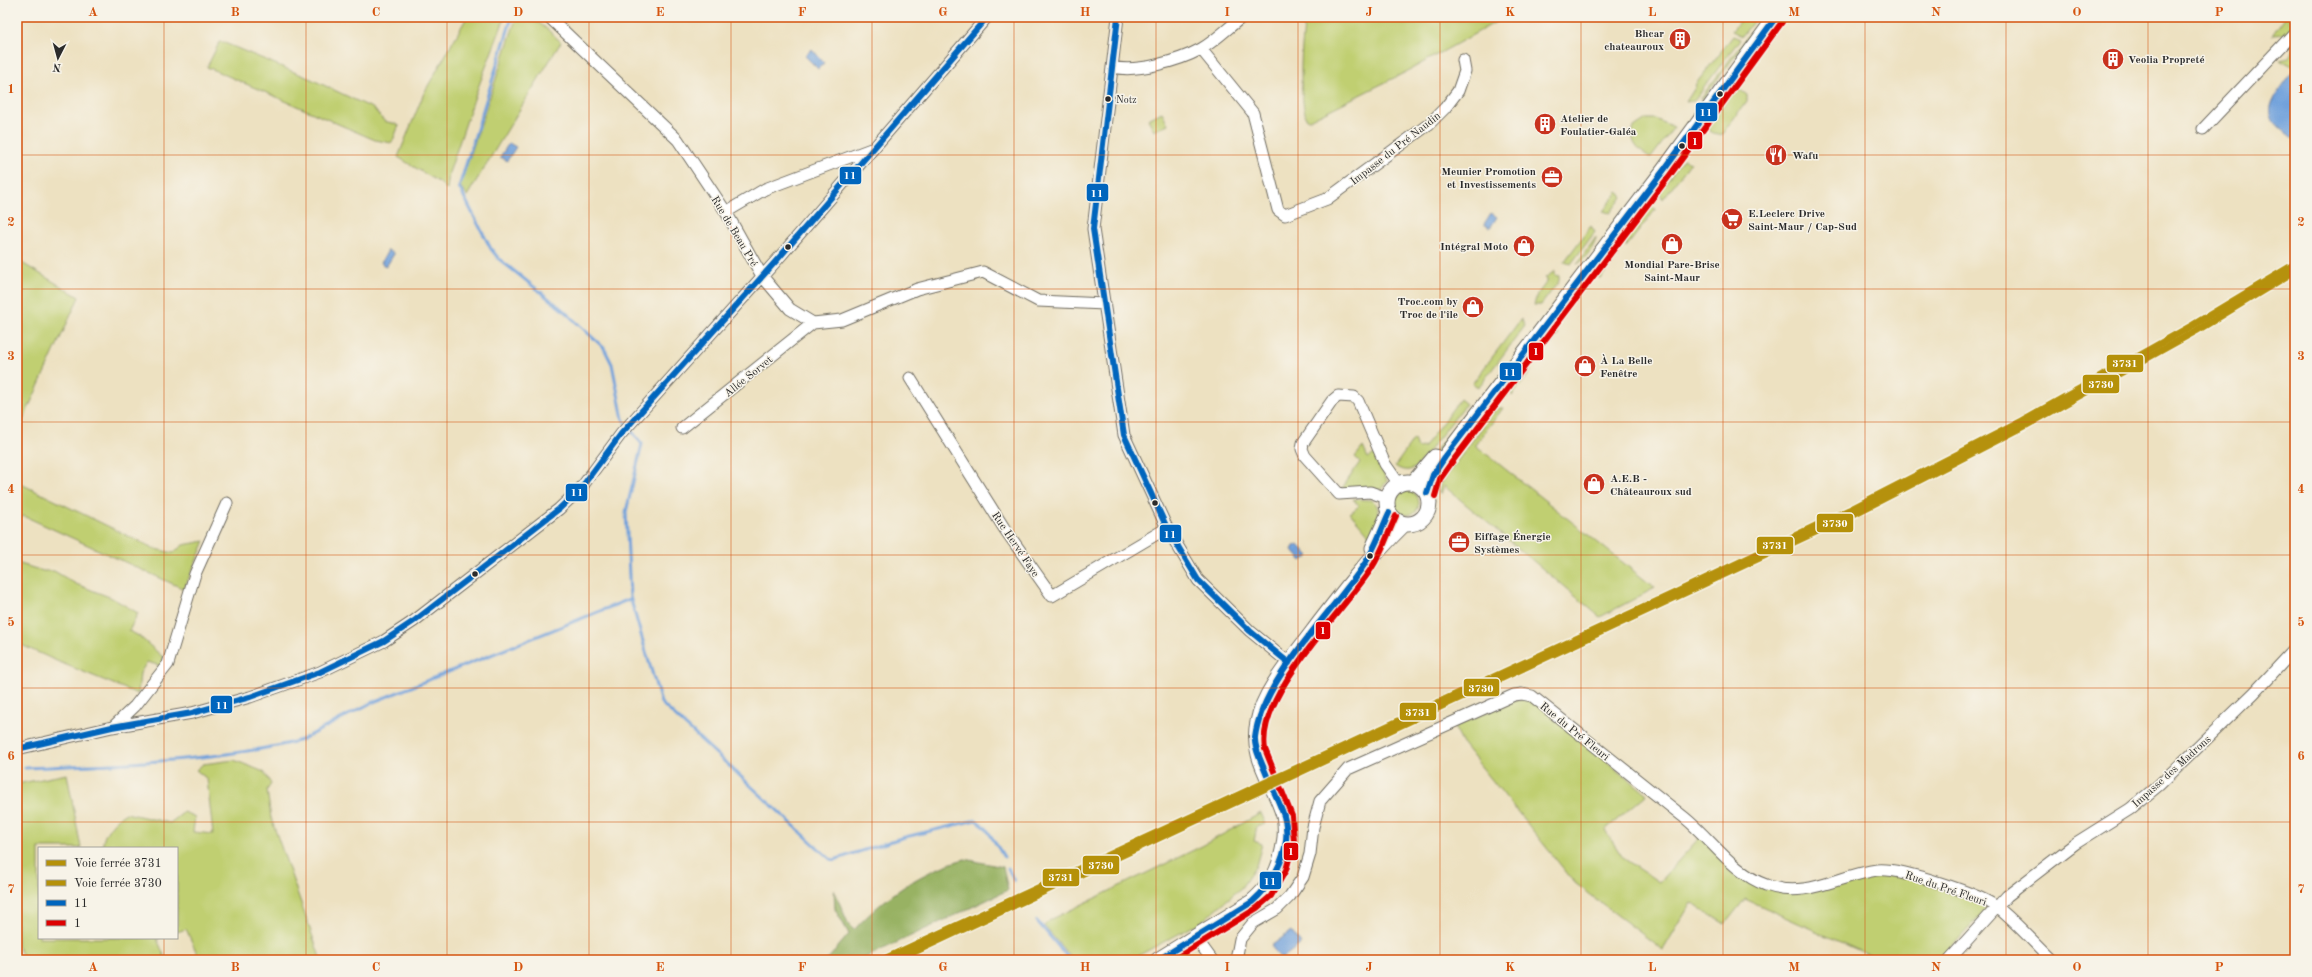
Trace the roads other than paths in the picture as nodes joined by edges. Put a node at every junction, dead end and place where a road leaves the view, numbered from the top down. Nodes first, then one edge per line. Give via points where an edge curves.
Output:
1 (549, 17) edge
2 (987, 17) edge
3 (1118, 17) edge
4 (1242, 17) edge
5 (1767, 17) edge
6 (1776, 17) edge
7 (2295, 32) edge
8 (1201, 49) junction
9 (1463, 60) dead end
10 (1112, 67) junction
11 (2203, 128) dead end
12 (872, 149) junction
13 (726, 212) junction
14 (762, 276) junction
15 (1105, 304) junction
16 (814, 323) junction
17 (910, 378) dead end
18 (682, 428) dead end
19 (1406, 483) junction
20 (1427, 493) junction
21 (227, 503) dead end
22 (1388, 506) junction
23 (1404, 524) junction
24 (1167, 528) junction
25 (1365, 564) junction
26 (2295, 649) edge
27 (1288, 663) junction
28 (112, 727) junction
29 (17, 749) edge
30 (1997, 907) junction
31 (1196, 938) junction
32 (1174, 955) edge
33 (1158, 960) edge
34 (1212, 960) edge
35 (1236, 960) edge
36 (1949, 960) edge
37 (2052, 960) edge

1 - 13 street, Rue de Beau Pré via 678,140
2 - 12 street
3 - 10 street
4 - 8 street
5 - 19 main road via 1435,457
6 - 20 main road via 1664,170 1438,467
7 - 11 street
8 - 9 street, Impasse du Pré Naudin via 1253,113 1280,213 1285,215 1321,203 1389,155 1445,108 1463,80
8 - 10 street via 1160,64
10 - 15 street via 1093,229
12 - 13 street via 765,189
12 - 14 street
13 - 14 street, Rue de Beau Pré
14 - 16 street, Rue de Beau Pré via 790,309
14 - 28 street via 638,414 581,488 559,509 414,621 384,641 320,672 250,697 192,713
15 - 16 street via 1038,301 983,272 917,289 842,320
15 - 24 street via 1124,435
16 - 18 street, Allée Sorvet
17 - 24 street, Rue Hervé Faye via 1004,528 1052,596
19 - 20 main road via 1419,485
19 - 22 main road via 1392,490
19 - 22 street via 1385,464 1358,401 1354,397 1338,396 1332,401 1303,443 1304,456 1339,494 1370,492
20 - 23 main road via 1429,505 1426,514 1414,523
21 - 28 street via 195,574 168,664 135,706
22 - 23 main road via 1398,522
22 - 25 main road
23 - 25 main road
24 - 27 street via 1198,580 1250,631
25 - 27 main road
26 - 30 street, Impasse des Madrons via 2254,694 2159,786 2130,809 2076,843 2007,896
27 - 31 main road via 1261,711 1256,738 1264,772 1284,817 1286,840 1279,867 1265,891
28 - 29 street
30 - 35 street, Rue du Pré Fleuri via 1924,879 1889,870 1878,870 1804,890 1780,889 1765,885 1740,870 1685,818 1532,696 1522,694 1514,695 1348,769 1320,801 1303,877 1277,909 1253,923 1240,939
30 - 36 street, Impasse des Madrons
30 - 37 street, Rue du Pré Fleuri
31 - 32 main road
31 - 34 street
32 - 33 main road

